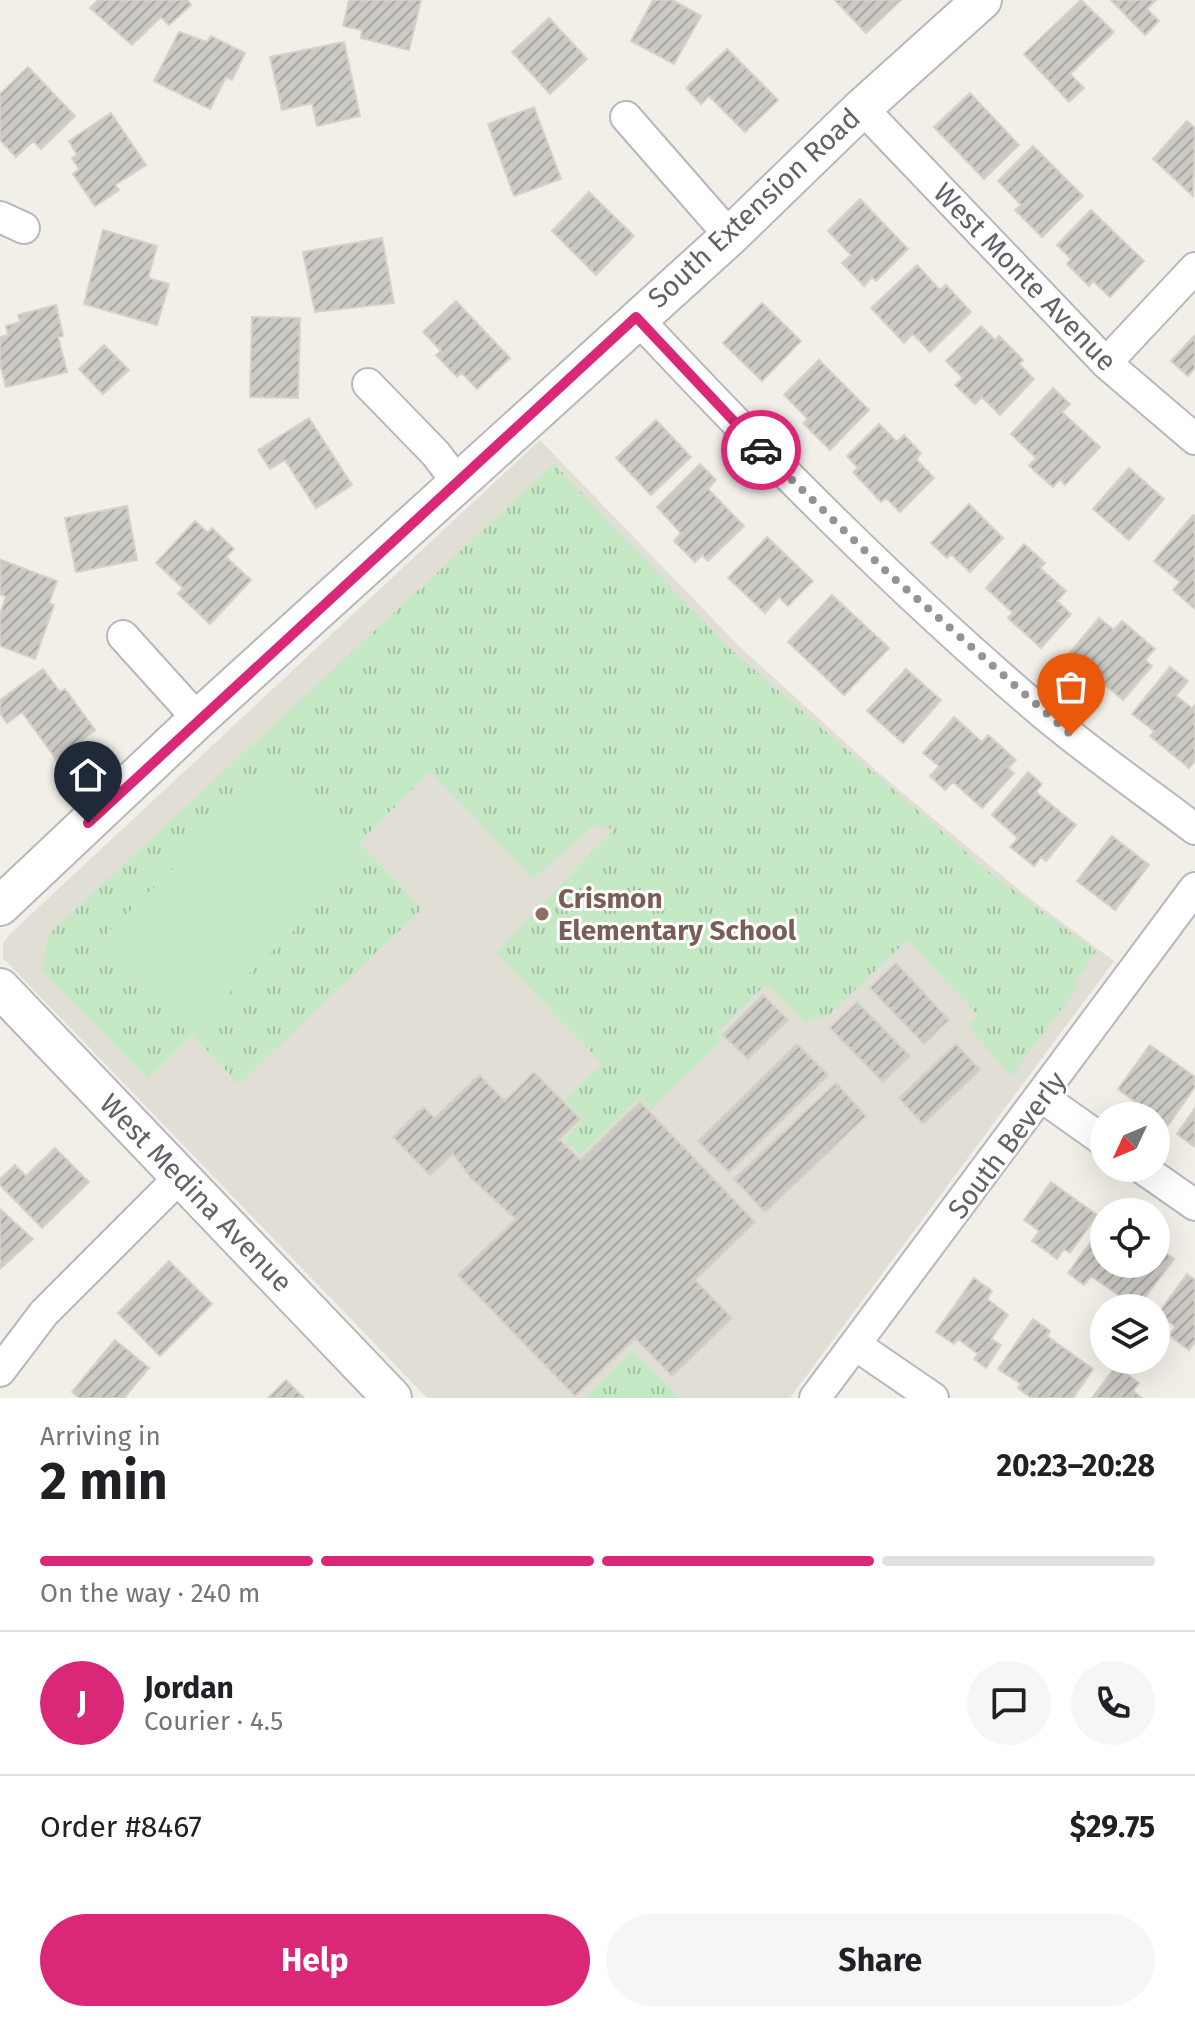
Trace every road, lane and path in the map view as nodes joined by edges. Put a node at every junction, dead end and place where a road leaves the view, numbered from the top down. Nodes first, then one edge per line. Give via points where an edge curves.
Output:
1 (982, 0) edge
2 (862, 108) junction
3 (626, 117) dead end
4 (730, 236) junction
5 (1195, 268) edge
6 (636, 317) junction
7 (1106, 363) junction
8 (368, 384) dead end
9 (1195, 439) edge
10 (457, 482) junction
11 (123, 636) dead end
12 (198, 719) junction
13 (1195, 829) edge
14 (1195, 888) edge
15 (0, 906) edge
16 (0, 988) edge
17 (1042, 1097) junction
18 (1090, 1131) edge
19 (180, 1177) junction
20 (1162, 1182) edge
21 (1195, 1205) edge
22 (857, 1346) junction
23 (0, 1371) edge
24 (392, 1398) edge
25 (815, 1398) edge
26 (933, 1398) edge

1 - 2 street, South Extension Road
2 - 4 street, South Extension Road
2 - 7 street, West Monte Avenue
3 - 4 street
4 - 6 street, South Extension Road
5 - 7 street
6 - 10 street, South Extension Road
6 - 13 street via 763,453 888,573 1047,716
7 - 9 street, West Monte Avenue
8 - 10 street
10 - 12 street, South Extension Road
11 - 12 street
12 - 15 street, South Extension Road
14 - 17 street, South Beverly
16 - 19 street, West Medina Avenue
17 - 18 street
17 - 22 street, South Beverly
19 - 23 street via 44,1313
19 - 24 street, West Medina Avenue
20 - 21 street
22 - 25 street, South Beverly
22 - 26 street

